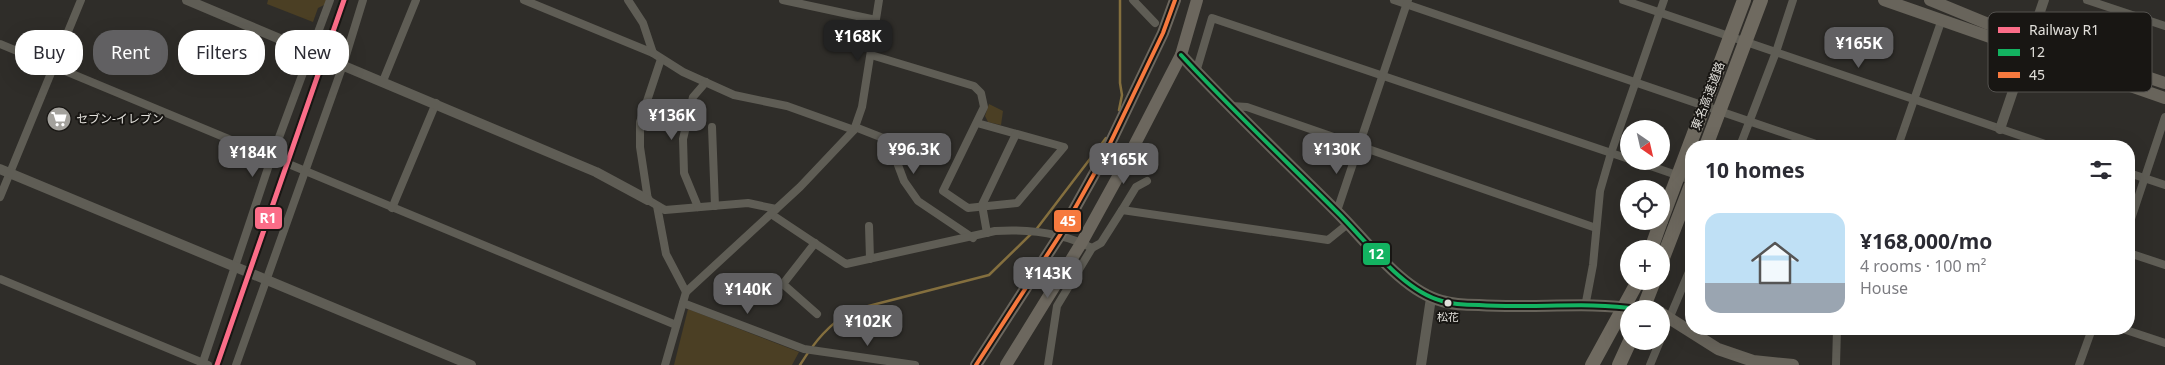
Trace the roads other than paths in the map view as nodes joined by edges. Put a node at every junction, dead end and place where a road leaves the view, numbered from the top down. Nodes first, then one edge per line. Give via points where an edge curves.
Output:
1 (81, 0) edge
2 (187, 0) edge
3 (330, 0) edge
4 (363, 0) edge
5 (416, 0) edge
6 (524, 0) edge
7 (628, 0) edge
8 (783, 0) edge
9 (879, 0) edge
10 (1133, 0) edge
11 (1175, 0) edge
12 (1197, 0) edge
13 (1394, 0) edge
14 (1622, 0) edge
15 (1664, 0) edge
16 (1744, 0) edge
17 (1761, 0) edge
18 (1793, 0) edge
19 (1884, 0) edge
20 (1930, 0) edge
21 (2044, 0) edge
22 (2087, 0) edge
23 (1407, 2) edge
24 (1948, 3) edge
25 (2040, 12) edge
26 (2123, 12) edge
27 (1660, 13) junction
28 (1942, 19) junction
29 (876, 20) junction
30 (2152, 22) edge
31 (1155, 24) dead end
32 (1988, 24) edge
33 (2165, 26) edge
34 (68, 30) edge
35 (319, 30) edge
36 (275, 36) edge
37 (1988, 36) edge
38 (0, 44) edge
39 (349, 46) edge
40 (15, 51) edge
41 (1776, 52) junction
42 (654, 53) junction
43 (871, 55) junction
44 (1181, 55) junction
45 (661, 59) junction
46 (349, 67) edge
47 (1196, 72) junction
48 (50, 75) edge
49 (72, 75) edge
50 (302, 75) edge
51 (339, 75) edge
52 (1382, 76) junction
53 (2152, 79) edge
54 (383, 81) junction
55 (706, 82) junction
56 (1635, 83) junction
57 (2165, 83) edge
58 (2012, 92) edge
59 (2148, 92) edge
60 (2165, 98) edge
61 (1914, 100) junction
62 (436, 103) junction
63 (1227, 105) junction
64 (2165, 117) edge
65 (1749, 121) junction
66 (977, 123) junction
67 (712, 127) dead end
68 (854, 129) junction
69 (2000, 129) junction
70 (1016, 134) junction
71 (1691, 140) edge
72 (1708, 140) edge
73 (1742, 140) edge
74 (1804, 140) edge
75 (1900, 140) edge
76 (2032, 140) edge
77 (1359, 147) junction
78 (1611, 153) junction
79 (1620, 156) edge
80 (1685, 157) edge
81 (272, 159) junction
82 (0, 169) edge
83 (1662, 170) edge
84 (305, 172) junction
85 (10, 173) junction
86 (2135, 175) edge
87 (1685, 178) edge
88 (2145, 179) junction
89 (1147, 181) dead end
90 (2165, 185) edge
91 (0, 197) edge
92 (1670, 197) edge
93 (648, 200) junction
94 (1685, 201) edge
95 (982, 205) junction
96 (657, 206) junction
97 (715, 206) junction
98 (698, 207) junction
99 (392, 208) junction
100 (2135, 208) edge
101 (1122, 210) junction
102 (774, 211) junction
103 (1337, 211) junction
104 (1348, 223) junction
105 (869, 226) dead end
106 (1596, 228) junction
107 (987, 234) junction
108 (1060, 236) junction
109 (973, 238) junction
110 (1670, 240) edge
111 (815, 243) junction
112 (1087, 245) junction
113 (2135, 255) edge
114 (870, 259) junction
115 (2165, 265) edge
116 (236, 267) junction
117 (1685, 278) edge
118 (0, 279) edge
119 (266, 280) junction
120 (1633, 290) edge
121 (1634, 290) edge
122 (686, 292) junction
123 (1431, 298) junction
124 (683, 302) junction
125 (1620, 306) edge
126 (1670, 306) edge
127 (1585, 307) junction
128 (817, 314) dead end
129 (1670, 318) edge
130 (676, 325) junction
131 (1685, 328) edge
132 (2135, 333) edge
133 (1696, 335) edge
134 (1837, 335) edge
135 (2090, 335) edge
136 (2165, 342) edge
137 (1626, 350) edge
138 (1657, 350) edge
139 (204, 364) edge
140 (236, 365) edge
141 (471, 365) edge
142 (665, 365) edge
143 (915, 365) edge
144 (976, 365) edge
145 (1006, 365) edge
146 (1048, 365) edge
147 (1421, 365) edge
148 (1592, 365) edge
149 (1603, 365) edge
150 (1619, 365) edge
151 (1650, 365) edge
152 (1787, 365) edge
153 (1836, 365) edge
154 (2079, 365) edge

1 - 34 street
2 - 36 street
3 - 35 street
4 - 39 street
5 - 54 street
6 - 42 street
7 - 42 street via 643,23
8 - 29 street
9 - 29 street
10 - 31 street
11 - 108 highway via 1163,33 1103,158
12 - 44 highway
13 - 23 street
14 - 27 street
15 - 27 street
16 - 71 highway, 東名高速道路, bridge
17 - 72 highway, 東名高速道路, bridge
18 - 41 street
19 - 28 main road
20 - 24 main road
21 - 25 street
22 - 26 street
23 - 52 street
23 - 56 street
24 - 32 main road
27 - 41 street
27 - 56 street
28 - 37 main road
28 - 61 street
29 - 43 street
30 - 33 street
38 - 40 street
41 - 61 street
41 - 65 street
42 - 45 street
43 - 66 street via 974,86 981,93 984,107
43 - 68 street
44 - 47 main road
44 - 112 highway
45 - 55 street
45 - 93 street via 640,122 640,147
46 - 54 street
47 - 52 street via 1212,18
47 - 63 main road
48 - 85 street
49 - 81 street
50 - 81 street
51 - 84 street
52 - 77 street
52 - 78 street
53 - 57 main road
54 - 62 street
55 - 68 street via 734,95 787,106
55 - 98 street via 693,97 683,139 684,172
56 - 65 street
56 - 78 street
58 - 69 street
59 - 60 main road
61 - 69 street
61 - 75 street
62 - 93 street via 596,172
62 - 99 street
63 - 77 street via 1246,107
63 - 103 main road
64 - 88 street
65 - 73 street
65 - 74 street
66 - 70 street
66 - 95 street via 943,191 968,208
67 - 97 street
68 - 102 street
68 - 109 street via 884,138 892,149 904,181 918,201
69 - 76 street
70 - 95 street
70 - 95 street via 1064,147 1017,203
77 - 103 street
77 - 106 street
78 - 79 street
78 - 106 street via 1600,191
80 - 92 highway, 東名高速道路, bridge
81 - 84 street
81 - 116 street
82 - 85 street
83 - 87 street
84 - 99 street
84 - 119 street
85 - 91 street
85 - 116 street
86 - 88 street
88 - 90 street
88 - 100 street
89 - 101 street via 1136,187
93 - 96 street
94 - 110 highway
95 - 107 street
96 - 98 street via 665,210
96 - 122 street via 666,254
97 - 98 street
97 - 102 street via 748,203
99 - 130 street
101 - 104 street via 1328,240
101 - 112 street via 1101,243
102 - 111 street
102 - 122 street
103 - 104 main road
104 - 123 main road via 1403,278
105 - 114 street
106 - 127 street
107 - 108 street via 1014,230
107 - 109 street
108 - 112 street
108 - 144 highway
109 - 114 street
111 - 114 street via 846,264
111 - 128 street via 783,284
112 - 145 highway
112 - 146 street via 1057,306
113 - 115 street
116 - 119 street
116 - 139 street
117 - 126 street
118 - 139 street
119 - 140 street
119 - 141 street
120 - 148 highway, bridge
121 - 149 highway, bridge
122 - 124 street
123 - 127 main road via 1455,304 1503,307
123 - 147 street
124 - 130 street
124 - 143 street via 804,349
125 - 127 main road
129 - 131 main road
130 - 142 street
132 - 136 street
133 - 152 main road via 1718,349 1753,361
134 - 153 street
135 - 154 street
137 - 150 highway
138 - 151 street

